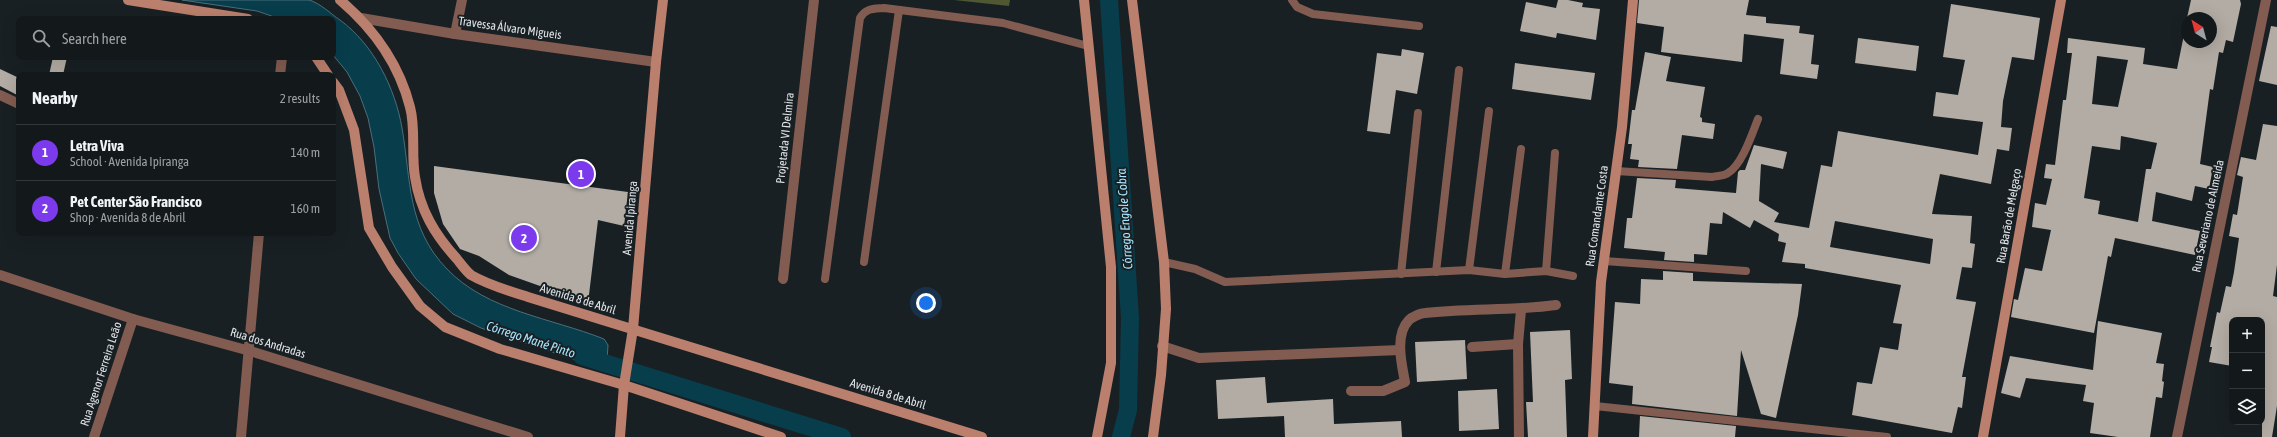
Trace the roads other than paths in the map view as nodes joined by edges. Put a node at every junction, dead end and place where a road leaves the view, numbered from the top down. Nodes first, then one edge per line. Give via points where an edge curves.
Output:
1 (128, 0) edge
2 (340, 0) edge
3 (462, 0) edge
4 (663, 0) edge
5 (814, 0) edge
6 (1084, 0) edge
7 (1132, 0) edge
8 (1292, 0) edge
9 (1633, 0) edge
10 (2061, 0) edge
11 (2266, 0) edge
12 (898, 10) junction
13 (229, 16) edge
14 (361, 18) junction
15 (1419, 26) dead end
16 (455, 34) junction
17 (1088, 46) junction
18 (282, 60) edge
19 (318, 60) edge
20 (656, 62) junction
21 (1459, 70) dead end
22 (280, 72) edge
23 (326, 72) edge
24 (336, 86) edge
25 (0, 95) edge
26 (16, 103) edge
27 (1489, 112) dead end
28 (1418, 113) dead end
29 (1758, 119) dead end
30 (1522, 149) dead end
31 (1555, 153) dead end
32 (1616, 171) junction
33 (259, 236) edge
34 (1604, 261) junction
35 (864, 262) dead end
36 (1164, 262) junction
37 (1469, 270) junction
38 (1546, 271) junction
39 (1746, 271) dead end
40 (1436, 272) junction
41 (1401, 274) junction
42 (1506, 274) junction
43 (0, 275) edge
44 (1573, 276) dead end
45 (783, 279) dead end
46 (825, 279) dead end
47 (1556, 305) dead end
48 (1521, 310) junction
49 (133, 319) junction
50 (633, 332) junction
51 (1518, 344) junction
52 (1162, 346) junction
53 (1472, 347) dead end
54 (1400, 350) junction
55 (250, 351) junction
56 (625, 384) junction
57 (1351, 391) dead end
58 (1595, 406) junction
59 (94, 437) edge
60 (240, 437) edge
61 (528, 437) edge
62 (620, 437) edge
63 (781, 437) edge
64 (982, 437) edge
65 (1097, 437) edge
66 (1153, 437) edge
67 (1519, 437) edge
68 (1593, 437) edge
69 (1887, 437) edge
70 (1982, 437) edge
71 (2177, 437) edge

1 - 13 street
2 - 14 street, Avenida 8 de Abril
3 - 16 street
4 - 20 street, Avenida Ipiranga
5 - 45 street, Projetada VI Delmira
6 - 17 street
7 - 36 street
8 - 15 lane via 1297,6 1312,14
9 - 32 street, Rua Comandante Costa
10 - 70 street, Rua Barão de Melgaço
11 - 71 street, Rua Severiano de Almeida
12 - 17 lane via 1003,23
12 - 35 lane
12 - 46 lane via 869,9 860,18
14 - 16 street, Travessa Álvaro Migueis
14 - 50 street, Avenida 8 de Abril via 381,44 400,76 410,109 414,176 420,203 432,228 450,252 470,274 493,285
16 - 20 street, Travessa Álvaro Migueis
17 - 65 street via 1111,267 1111,363
18 - 22 street
19 - 23 street
20 - 50 street, Avenida Ipiranga
21 - 40 lane
24 - 56 street via 354,130 369,228 392,267 420,306 445,327 500,349
25 - 26 street
27 - 37 lane
28 - 41 lane
29 - 32 lane via 1748,144 1728,174 1712,177
30 - 42 lane
31 - 38 lane
32 - 34 street, Rua Comandante Costa
33 - 55 street
34 - 39 lane
34 - 58 street, Rua Comandante Costa
36 - 41 lane via 1195,268 1225,282
36 - 52 street via 1166,308
37 - 40 lane
37 - 42 lane
38 - 42 lane
38 - 44 lane
40 - 41 lane
43 - 49 street, Rua dos Andradas
47 - 48 street
48 - 51 street
48 - 54 street via 1423,313 1408,320
49 - 55 street, Rua dos Andradas
49 - 59 street, Rua Agenor Ferreira Leão
50 - 56 street, Avenida Ipiranga
50 - 64 street, Avenida 8 de Abril
51 - 53 street
51 - 67 street
52 - 54 street via 1198,358
52 - 66 street
54 - 57 street via 1406,382 1383,391
55 - 60 street
55 - 61 street, Rua dos Andradas
56 - 62 street, Avenida Ipiranga
56 - 63 street
58 - 68 street, Rua Comandante Costa
58 - 69 lane

